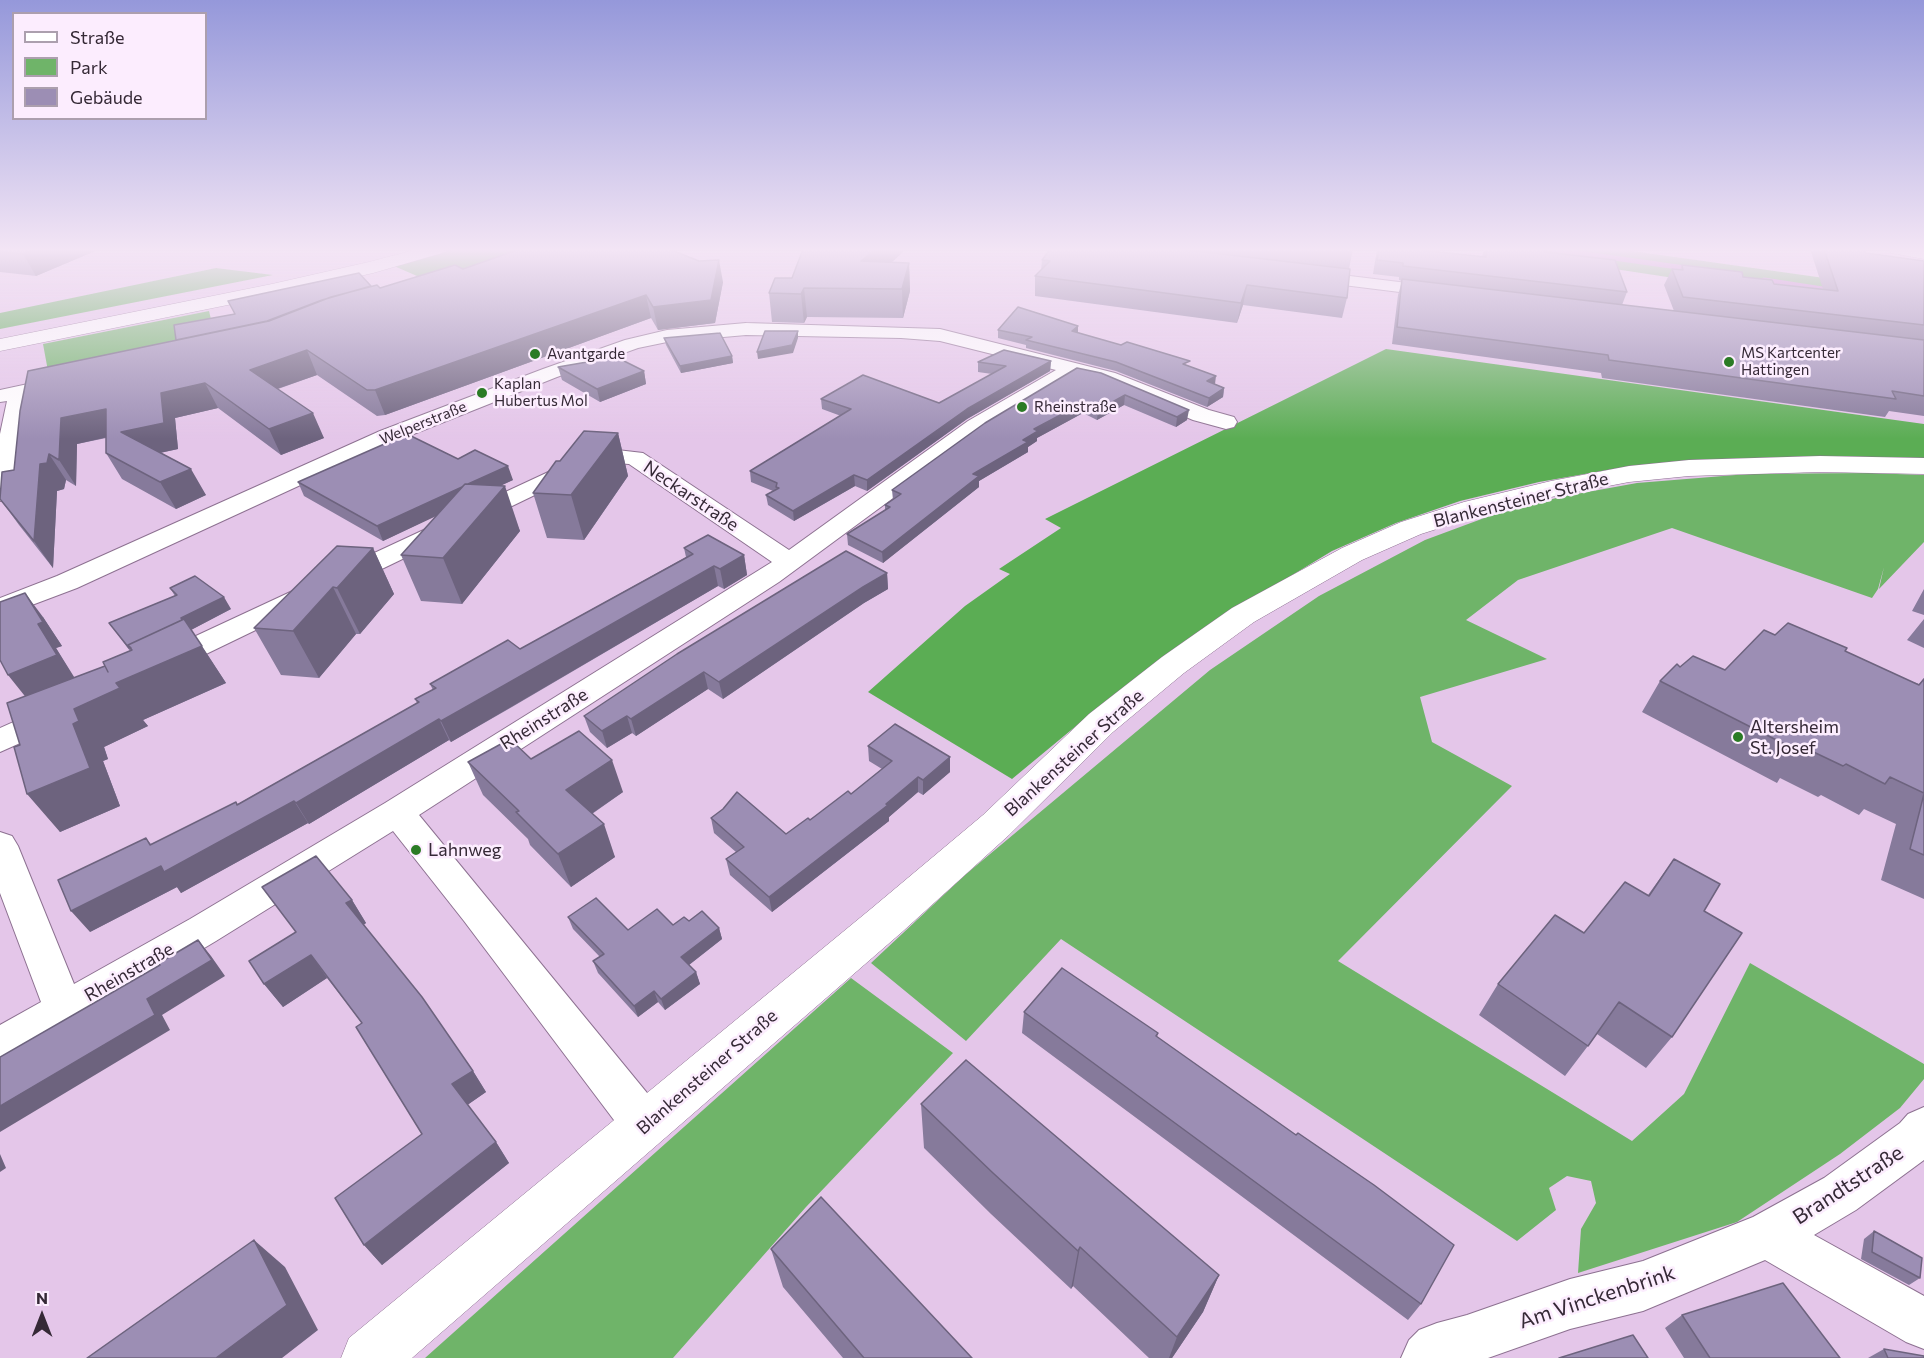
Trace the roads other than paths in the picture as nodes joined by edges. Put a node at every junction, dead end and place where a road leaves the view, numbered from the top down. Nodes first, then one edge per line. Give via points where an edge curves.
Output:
1 (118, 312) edge
2 (161, 312) edge
3 (0, 336) edge
4 (0, 345) edge
5 (1073, 368) junction
6 (84, 378) edge
7 (9, 394) edge
8 (1226, 422) dead end
9 (1924, 466) edge
10 (0, 494) edge
11 (789, 562) junction
12 (0, 608) edge
13 (146, 671) edge
14 (73, 706) edge
15 (0, 741) edge
16 (397, 813) junction
17 (0, 846) edge
18 (64, 1010) junction
19 (0, 1047) edge
20 (645, 1125) junction
21 (1924, 1129) edge
22 (1768, 1235) junction
23 (1924, 1324) edge
24 (369, 1358) edge
25 (1427, 1358) edge

1 - 3 main road
2 - 4 main road
5 - 8 street via 1108,377
5 - 11 street, Rheinstraße via 976,426
5 - 12 street, Welperstraße via 940,336 901,332 739,330 687,333 632,344 388,436 67,582
6 - 7 street
7 - 10 street
9 - 20 main road, Blankensteiner Straße via 1750,465 1629,474 1474,508 1411,528 1352,554 1243,615 1101,723 996,825
11 - 13 street, Neckarstraße via 635,458 600,456
11 - 16 street, Rheinstraße
14 - 15 street
16 - 18 street, Rheinstraße
16 - 20 street
17 - 18 street
18 - 19 street, Rheinstraße
20 - 24 main road, Blankensteiner Straße
21 - 22 street, Brandtstraße via 1916,1139 1840,1194
22 - 23 street
22 - 25 street, Am Vinckenbrink via 1643,1286 1570,1304 1437,1348

